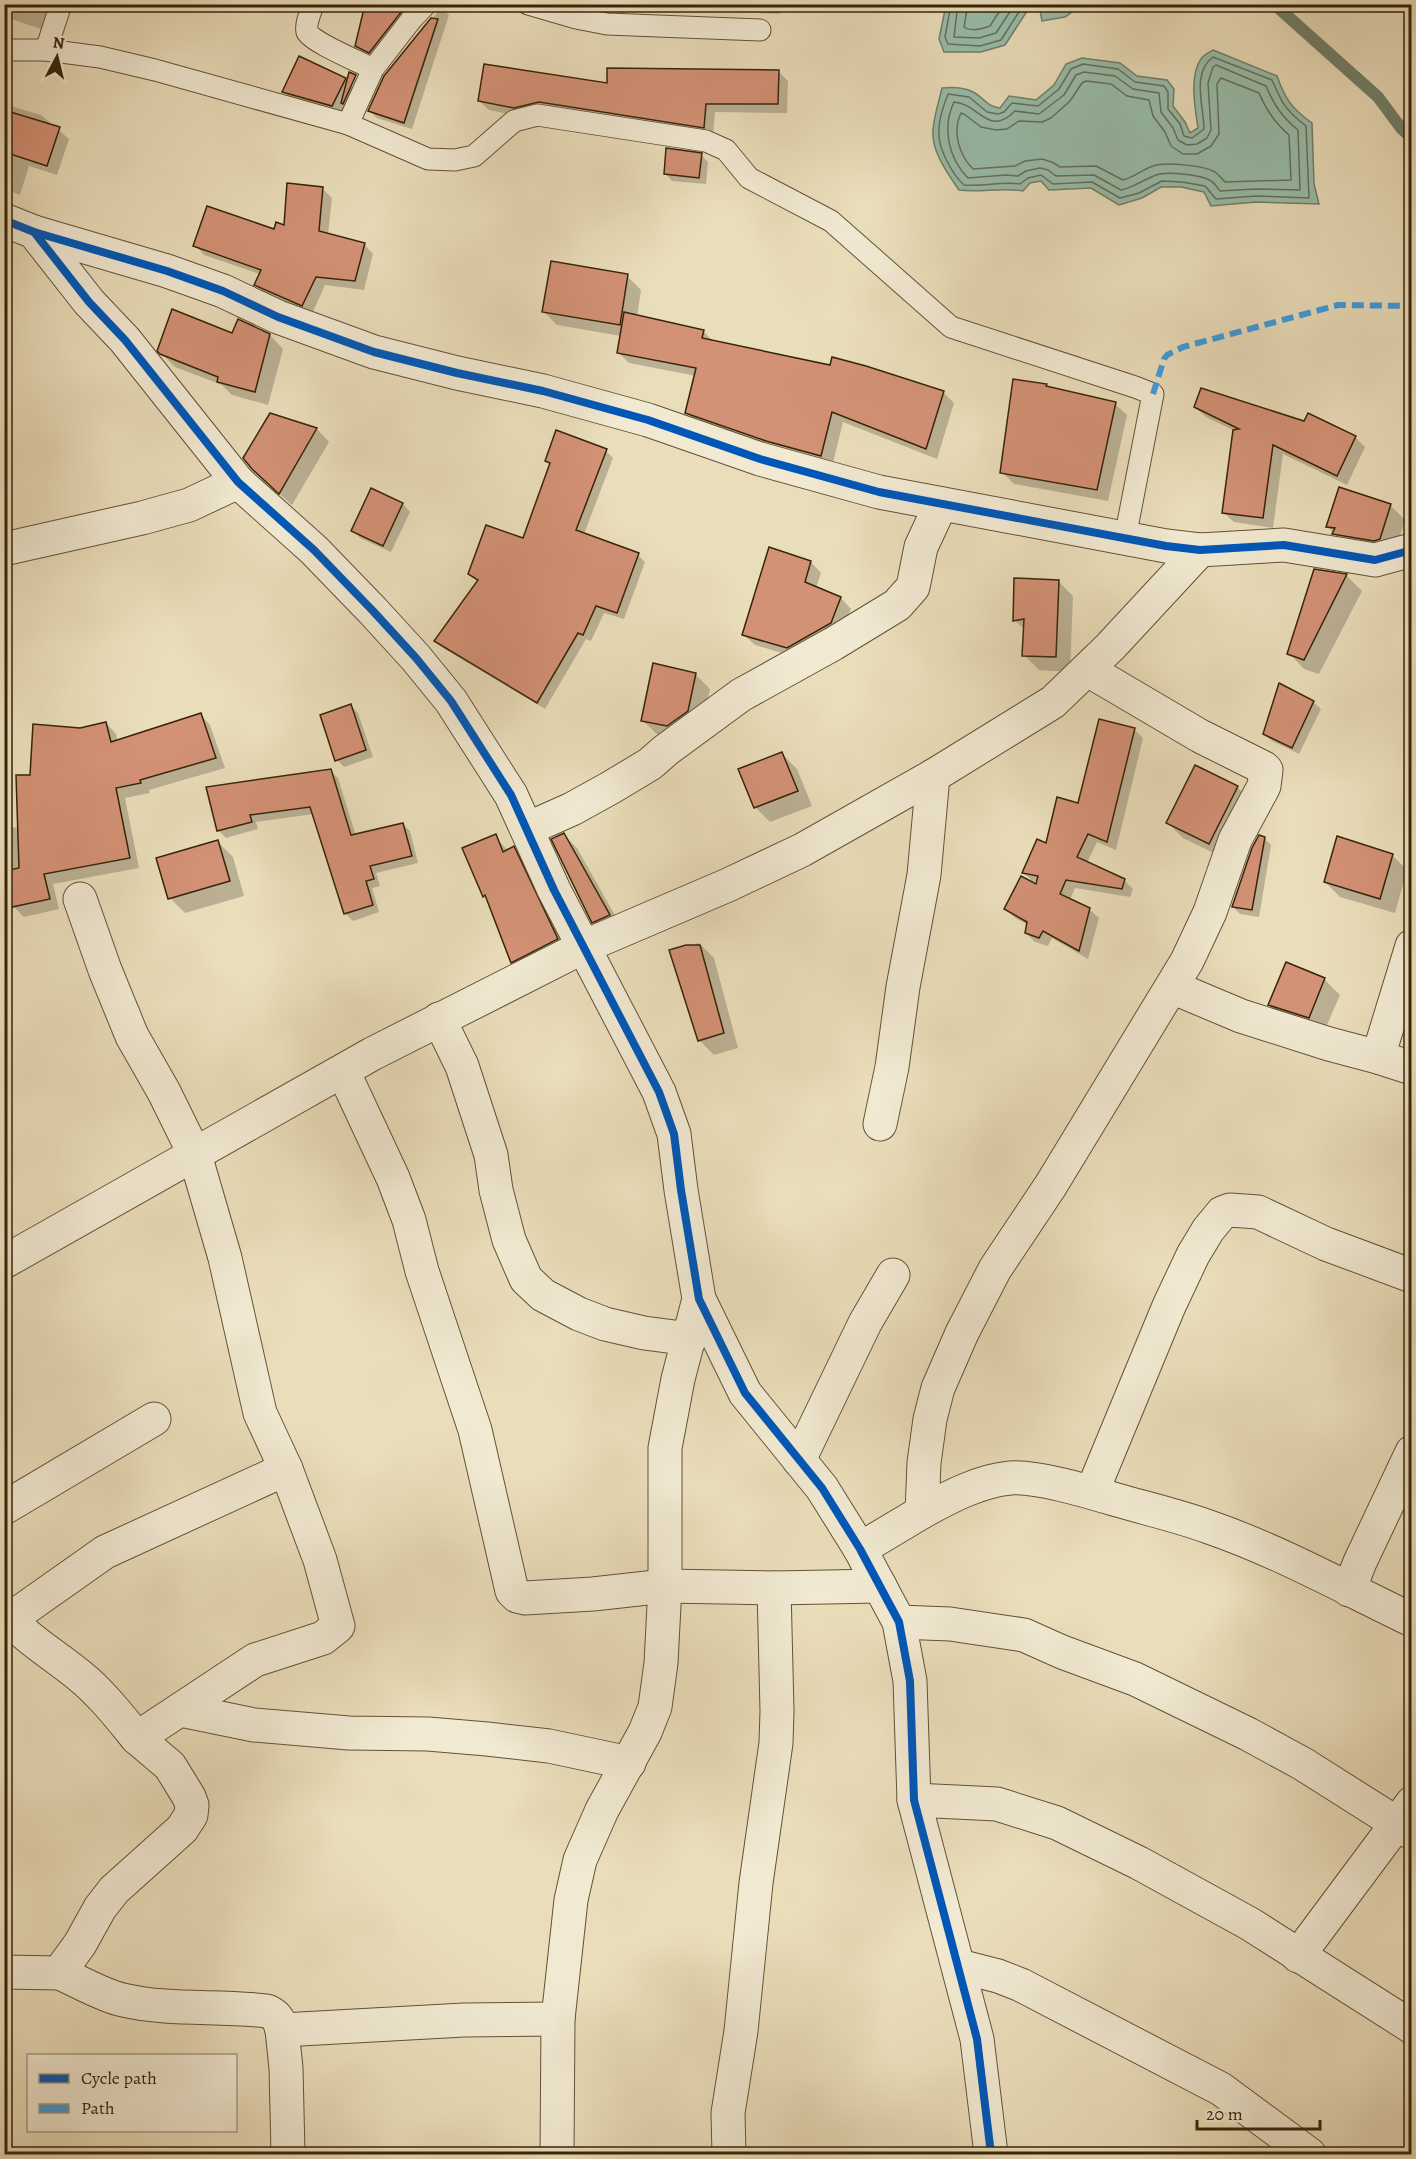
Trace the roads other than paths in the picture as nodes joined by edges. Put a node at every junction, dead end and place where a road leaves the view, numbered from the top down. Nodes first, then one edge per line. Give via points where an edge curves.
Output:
1 (61, 4) edge
2 (313, 4) edge
3 (426, 4) edge
4 (528, 4) edge
5 (760, 30) dead end
6 (4, 50) edge
7 (46, 50) junction
8 (373, 69) junction
9 (348, 124) junction
10 (19, 226) edge
11 (238, 482) junction
12 (941, 504) junction
13 (1125, 538) junction
14 (4, 549) edge
15 (1200, 550) junction
16 (1407, 556) edge
17 (1088, 670) junction
18 (933, 776) junction
19 (527, 829) junction
20 (80, 899) dead end
21 (583, 947) junction
22 (1411, 953) edge
23 (1172, 987) junction
24 (439, 1019) junction
25 (1378, 1057) junction
26 (1412, 1068) edge
27 (343, 1071) junction
28 (880, 1124) dead end
29 (195, 1155) junction
30 (4, 1262) edge
31 (1410, 1269) edge
32 (893, 1275) dead end
33 (699, 1299) junction
34 (690, 1339) junction
35 (154, 1419) dead end
36 (1412, 1452) edge
37 (799, 1461) junction
38 (286, 1469) junction
39 (1092, 1492) junction
40 (4, 1508) edge
41 (922, 1512) junction
42 (860, 1549) junction
43 (665, 1586) junction
44 (880, 1586) junction
45 (774, 1588) junction
46 (1349, 1590) junction
47 (1412, 1620) edge
48 (899, 1622) junction
49 (10, 1625) edge
50 (180, 1710) junction
51 (137, 1738) junction
52 (629, 1763) junction
53 (914, 1800) junction
54 (1407, 1819) edge
55 (1298, 1956) junction
56 (959, 1966) junction
57 (4, 1972) edge
58 (59, 1973) junction
59 (558, 2019) junction
60 (1412, 2026) edge
61 (282, 2030) junction
62 (1290, 2151) edge
63 (288, 2154) edge
64 (557, 2154) edge
65 (729, 2154) edge
66 (991, 2154) edge

1 - 7 lane
2 - 8 lane via 309,35
3 - 8 lane
4 - 5 lane via 607,24
6 - 7 lane
7 - 9 lane via 122,62
8 - 9 lane
9 - 13 lane via 428,159 474,156 514,121 537,115 717,144 749,178 831,221 951,327 1153,394
10 - 11 street via 125,340
10 - 12 street via 167,271 374,352 543,391 648,420 760,459 879,492
11 - 14 street via 189,505
11 - 19 street via 314,550 416,657 451,701 511,795
12 - 13 street
12 - 19 street via 921,547 913,587 897,605 741,695 650,764 572,809
13 - 15 street
15 - 16 street via 1284,546 1375,560
15 - 17 street
17 - 18 street via 1053,702
17 - 23 street via 1266,770 1264,786 1235,840 1200,935
18 - 21 street via 802,850
18 - 28 street via 924,875
19 - 21 street
20 - 29 street via 132,1036
21 - 24 street
21 - 33 street via 659,1092 674,1134
22 - 25 street
23 - 25 street via 1241,1016
23 - 41 street via 995,1269 962,1333 938,1388 930,1419
24 - 27 street
24 - 34 street via 462,1066 491,1155 509,1240 526,1279 543,1295 604,1324
25 - 26 street
27 - 29 street
27 - 43 street via 409,1220 475,1430 512,1591 525,1598
29 - 30 street
29 - 38 street via 225,1258 260,1413
31 - 39 street via 1326,1244 1258,1212 1222,1213 1193,1255 1168,1306
32 - 37 street via 865,1323
33 - 34 street
33 - 37 street via 745,1393
34 - 43 street via 665,1448
35 - 40 street
36 - 46 street
37 - 42 street via 822,1488
38 - 49 street via 105,1552
38 - 50 street via 320,1560 338,1626 323,1638 255,1660
39 - 41 street via 1011,1478 952,1495
39 - 46 street via 1209,1527
41 - 42 street
42 - 44 street
43 - 45 street
43 - 52 street via 655,1707
44 - 45 street
44 - 48 street
45 - 65 street via 776,1743 728,2113
46 - 47 street
48 - 53 street via 910,1681
48 - 54 street via 950,1624 1024,1635 1135,1679
49 - 51 street via 81,1677
50 - 51 street
50 - 52 street via 254,1725 507,1741
51 - 58 street via 170,1766 189,1797 191,1815 182,1829 114,1890
52 - 59 street via 580,1860 571,1900
53 - 55 street via 997,1804 1057,1823 1203,1897
53 - 56 street
54 - 55 street
55 - 60 street
56 - 62 street via 1021,1985 1221,2089
56 - 66 street via 977,2039
57 - 58 street
58 - 61 street via 120,1999 169,2007 267,2011 278,2018
59 - 61 street
59 - 64 street
61 - 63 street

